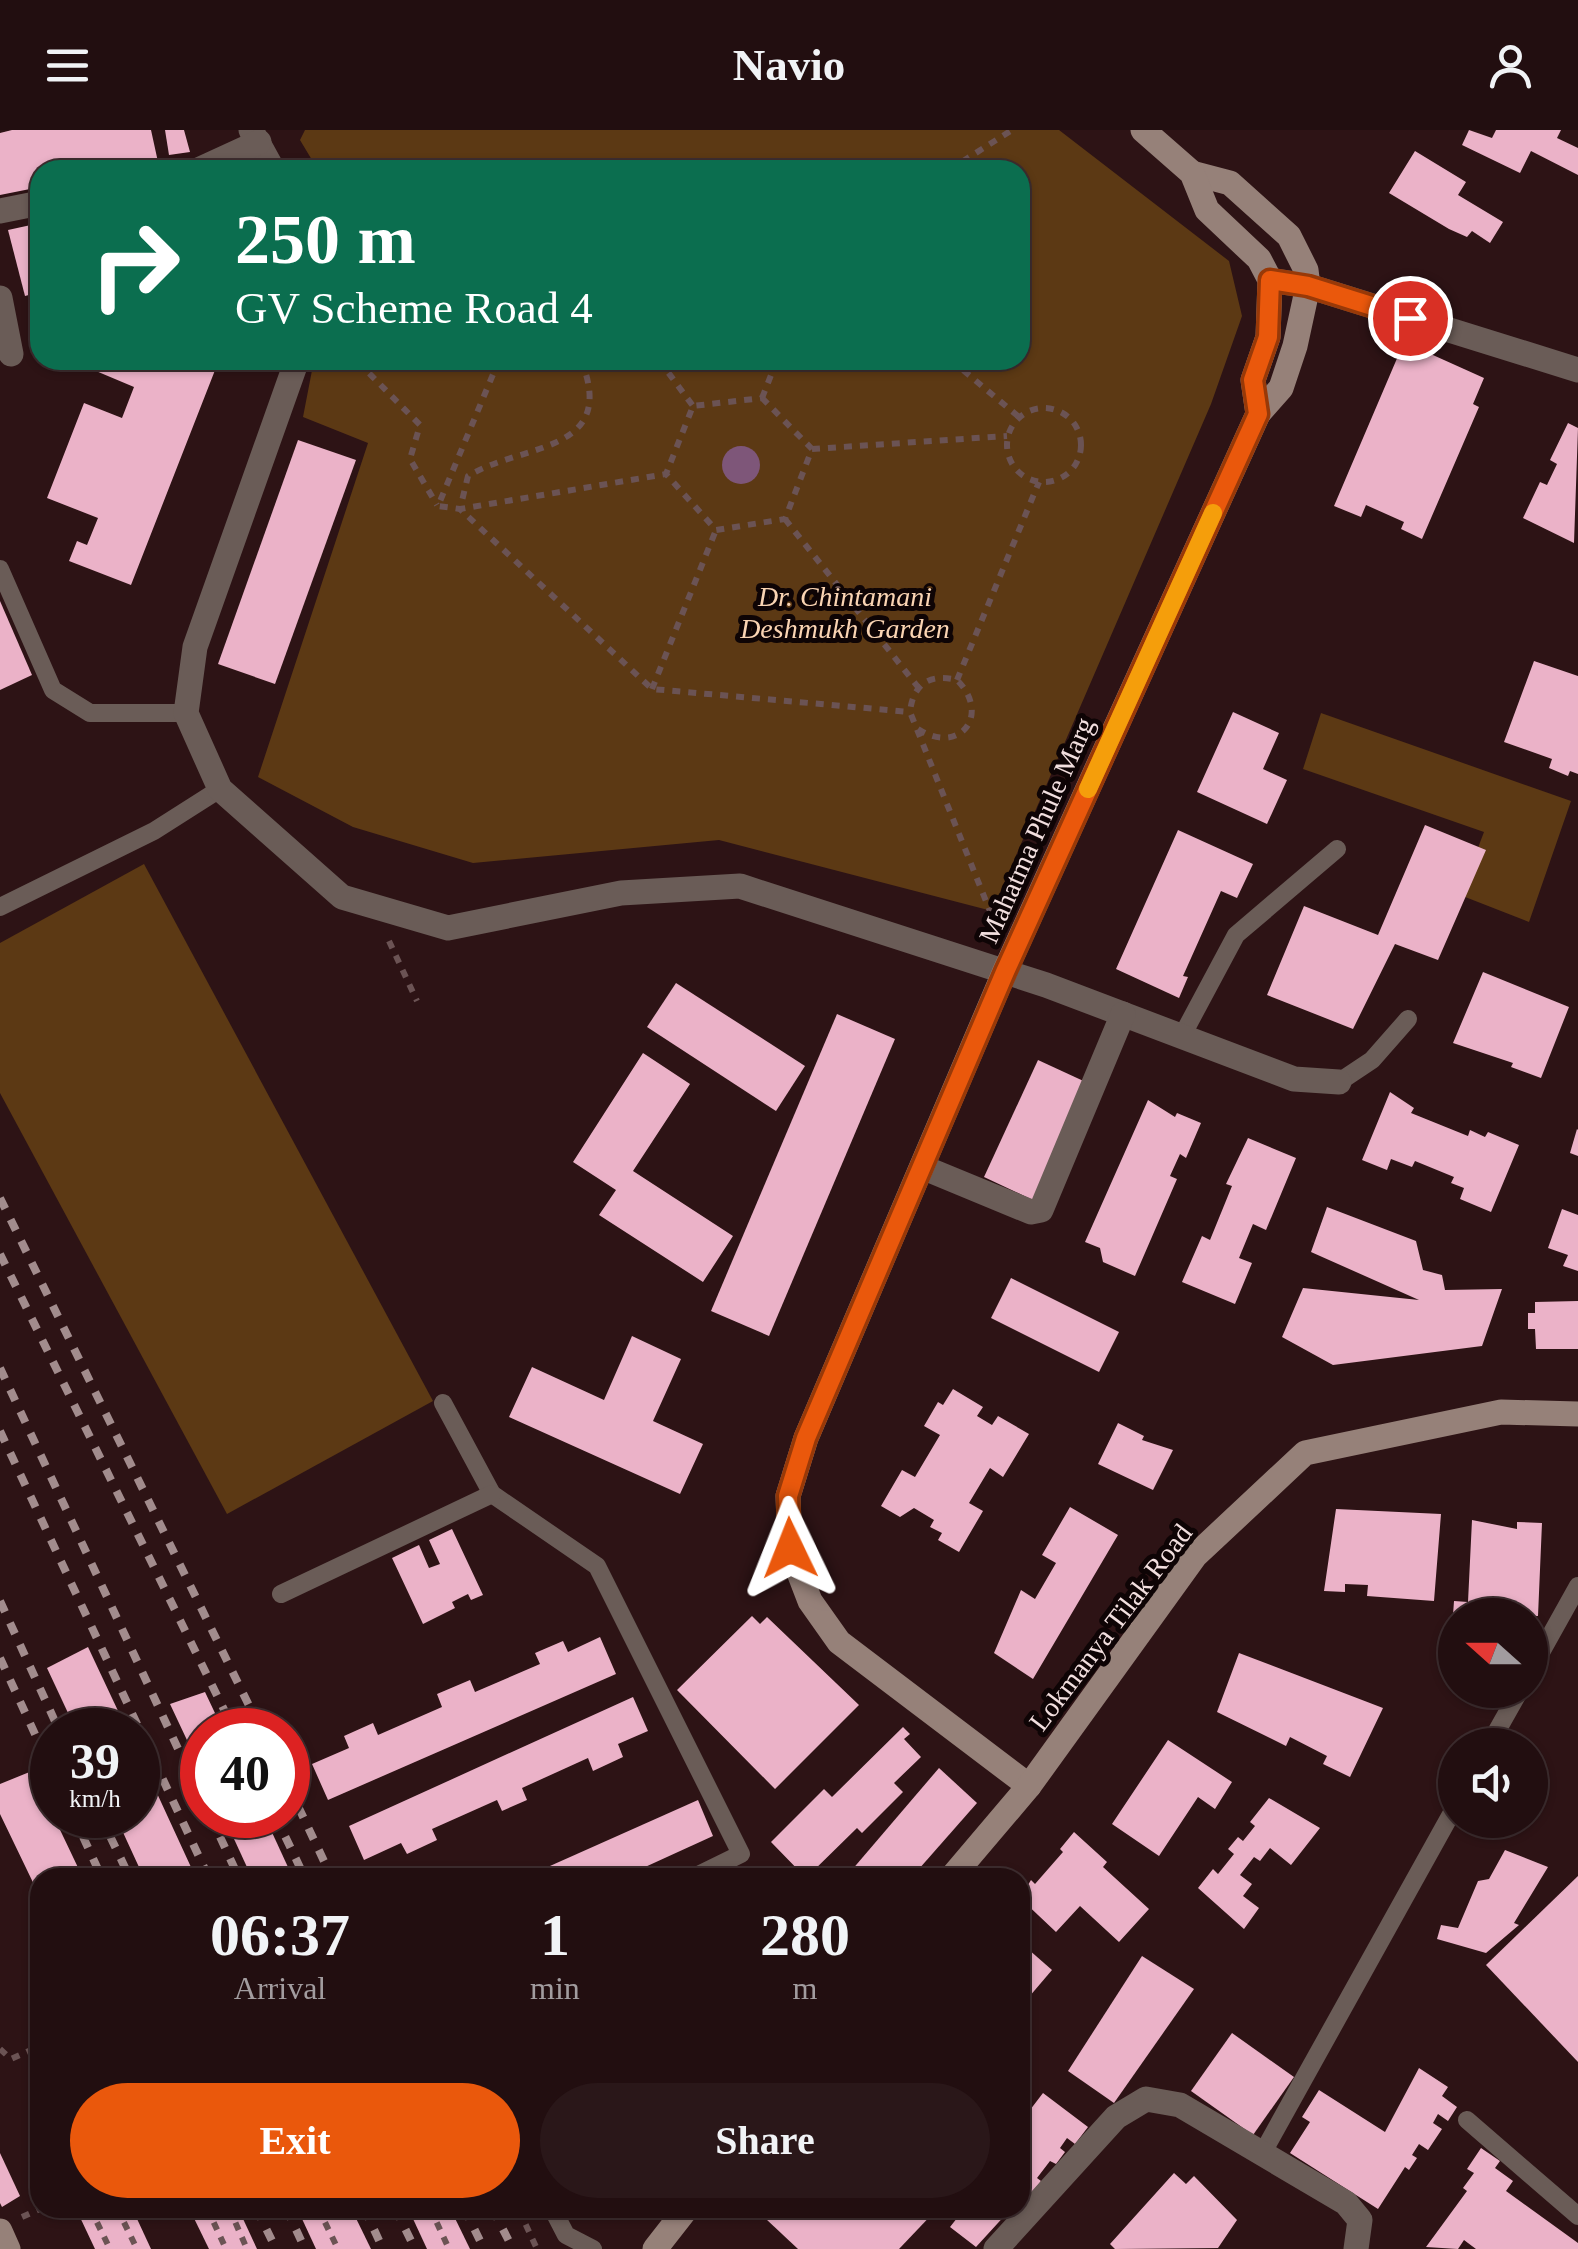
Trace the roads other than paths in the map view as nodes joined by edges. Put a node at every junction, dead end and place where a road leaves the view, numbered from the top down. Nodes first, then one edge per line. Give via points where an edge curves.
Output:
1 (1143, 130) edge
2 (255, 136) edge
3 (215, 160) edge
4 (268, 160) edge
5 (1192, 173) junction
6 (30, 204) edge
7 (0, 211) edge
8 (1270, 280) junction
9 (1308, 286) junction
10 (0, 298) edge
11 (1268, 337) junction
12 (1295, 346) junction
13 (11, 354) dead end
14 (292, 370) edge
15 (1578, 370) edge
16 (1258, 414) junction
17 (0, 570) edge
18 (186, 714) junction
19 (220, 789) junction
20 (1337, 849) dead end
21 (0, 907) edge
22 (1005, 972) junction
23 (1123, 1014) junction
24 (1408, 1019) dead end
25 (1182, 1036) junction
26 (1339, 1082) joint
27 (922, 1167) junction
28 (443, 1403) dead end
29 (1578, 1414) edge
30 (492, 1494) junction
31 (1578, 1586) edge
32 (281, 1594) dead end
33 (1548, 1640) edge
34 (1029, 1786) junction
35 (1438, 1838) edge
36 (712, 1868) edge
37 (960, 1868) edge
38 (1466, 2120) dead end
39 (1262, 2154) junction
40 (1030, 2211) edge
41 (1578, 2216) edge
42 (557, 2218) edge
43 (679, 2218) edge
44 (1024, 2218) edge
45 (0, 2230) edge
46 (8, 2249) edge
47 (593, 2249) edge
48 (655, 2249) edge
49 (996, 2249) edge
50 (1356, 2249) edge

1 - 5 street
2 - 3 street
2 - 4 street
5 - 8 street via 1208,210 1259,259
5 - 9 street via 1230,183 1289,236
6 - 7 street
8 - 9 street
8 - 11 street, Mahatma Phule Marg
9 - 12 street
9 - 15 street
10 - 13 street
11 - 12 street
11 - 16 street, Mahatma Phule Marg via 1253,380
12 - 16 street via 1281,388
14 - 18 street via 195,647
16 - 22 street, Mahatma Phule Marg
17 - 18 lane via 54,690 90,713
18 - 19 street
19 - 21 lane via 154,831
19 - 22 street via 342,897 448,928 621,893 740,886
20 - 25 lane via 1236,935
22 - 23 street
22 - 27 street, Mahatma Phule Marg
23 - 25 street
23 - 27 street via 1042,1210 1031,1212
24 - 26 lane via 1372,1060
25 - 26 street via 1294,1079
27 - 34 street, Mahatma Phule Marg via 806,1438 788,1496 790,1548 810,1601 839,1642
28 - 30 lane
29 - 34 street, Lokmanya Tilak Road via 1501,1412 1305,1452 1194,1556
30 - 32 lane
30 - 36 lane via 596,1566 741,1854
31 - 33 lane
34 - 37 street, Lokmanya Tilak Road
35 - 39 lane
38 - 41 lane
39 - 40 street via 1180,2105 1146,2099 1116,2116
39 - 50 street via 1346,2203 1360,2220
42 - 47 lane via 566,2235
43 - 48 street
44 - 49 street
45 - 46 street

